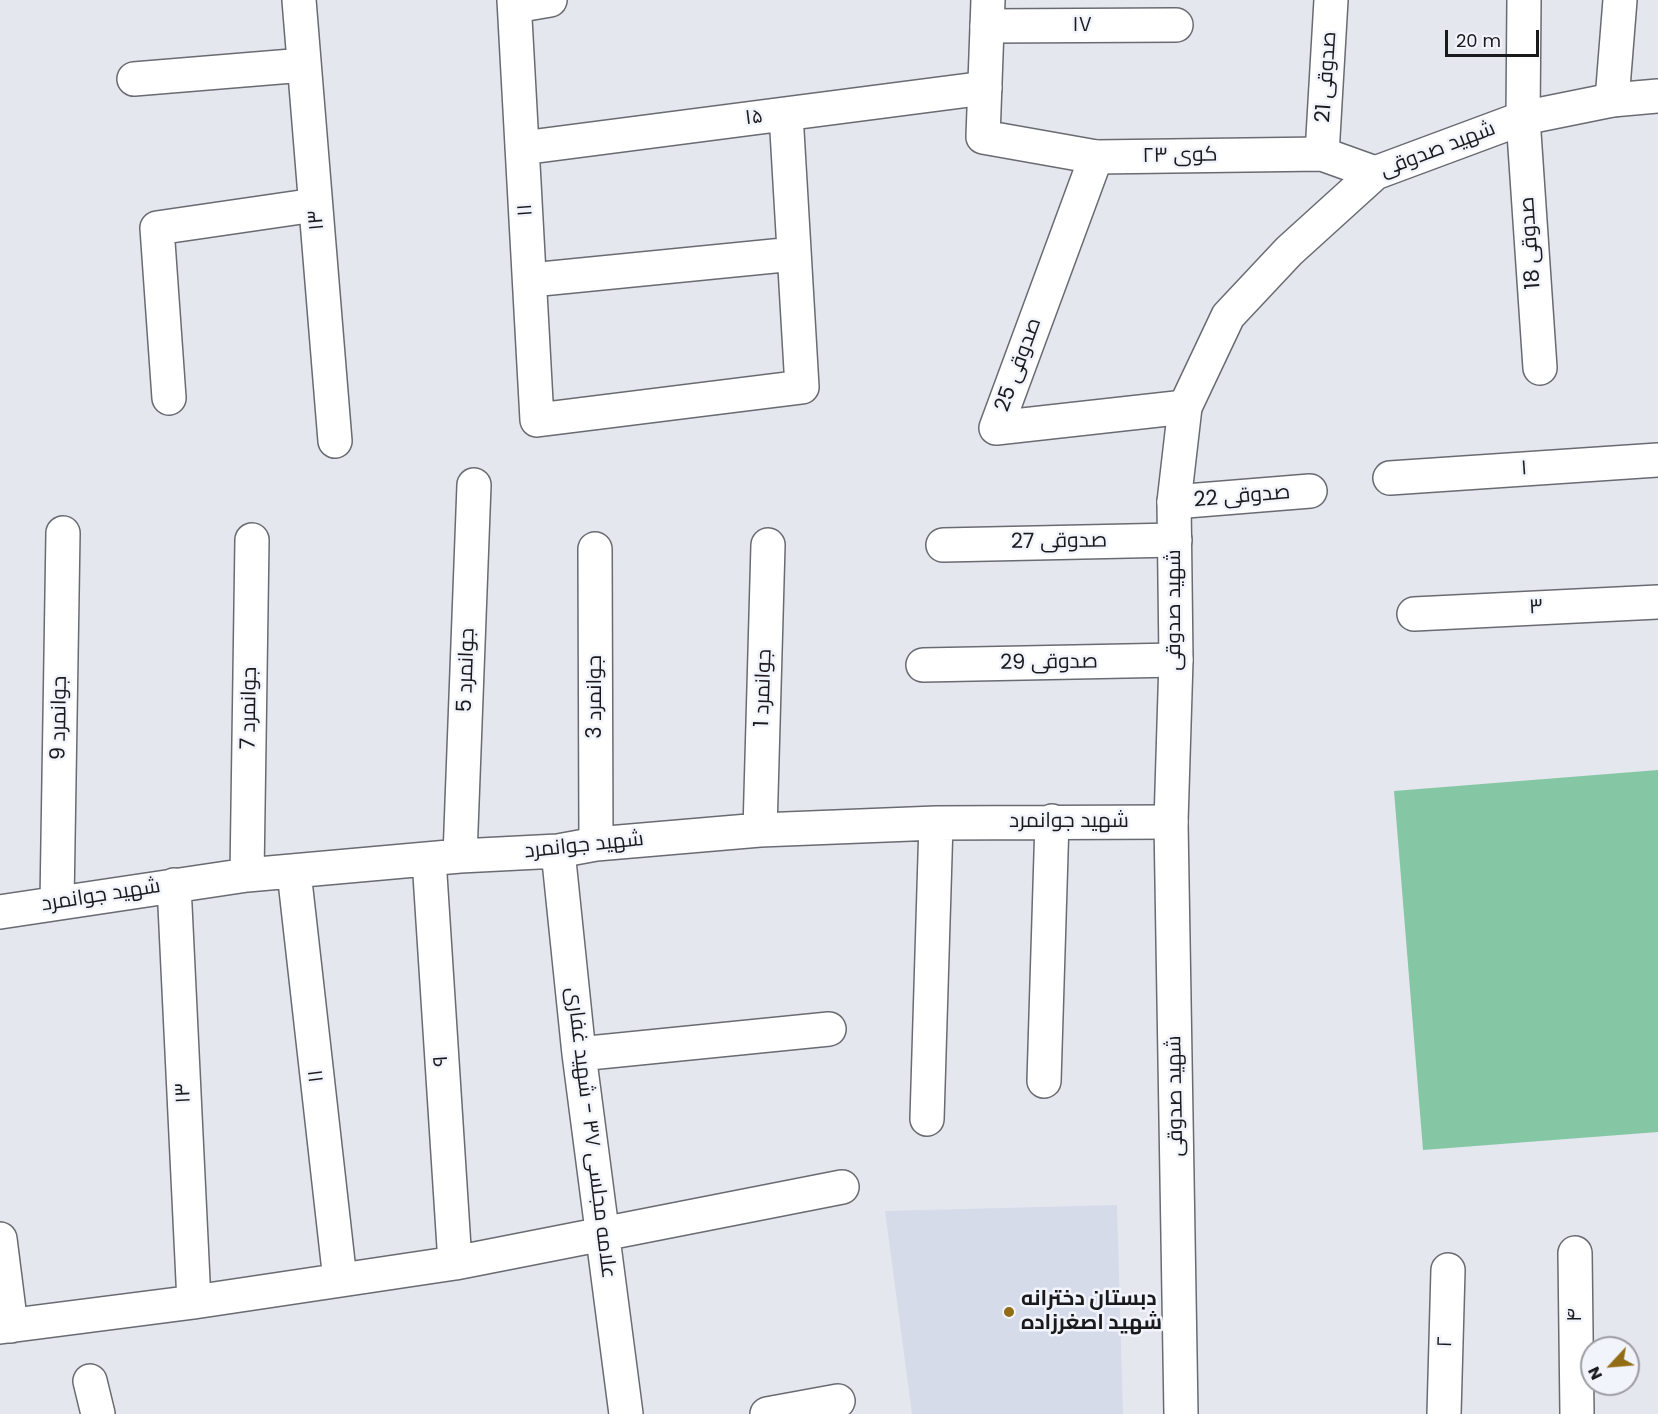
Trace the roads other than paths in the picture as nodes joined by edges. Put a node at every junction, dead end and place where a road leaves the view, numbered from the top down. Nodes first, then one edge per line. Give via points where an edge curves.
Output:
1 (299, 0) edge
2 (550, 0) edge
3 (1332, 0) edge
4 (1524, 0) edge
5 (1620, 0) edge
6 (515, 3) edge
7 (988, 13) edge
8 (1176, 25) dead end
9 (304, 65) junction
10 (134, 80) dead end
11 (985, 88) junction
12 (1658, 96) edge
13 (1612, 100) junction
14 (786, 114) junction
15 (1523, 118) junction
16 (522, 148) junction
17 (1322, 154) junction
18 (1096, 157) junction
19 (1375, 173) junction
20 (315, 206) junction
21 (794, 254) junction
22 (531, 280) junction
23 (1540, 368) dead end
24 (169, 398) dead end
25 (1185, 407) junction
26 (335, 441) dead end
27 (1658, 460) edge
28 (1389, 478) dead end
29 (474, 485) dead end
30 (1310, 491) dead end
31 (1174, 502) junction
32 (63, 533) dead end
33 (252, 540) dead end
34 (1175, 540) junction
35 (768, 545) dead end
36 (944, 545) dead end
37 (595, 549) dead end
38 (1658, 602) edge
39 (1414, 614) dead end
40 (1176, 660) junction
41 (923, 665) dead end
42 (1052, 821) junction
43 (1171, 822) junction
44 (936, 823) junction
45 (760, 830) junction
46 (596, 844) junction
47 (558, 851) junction
48 (445, 857) junction
49 (294, 872) junction
50 (247, 875) junction
51 (174, 885) junction
52 (57, 902) junction
53 (0, 912) edge
54 (829, 1029) dead end
55 (579, 1054) junction
56 (1044, 1081) dead end
57 (927, 1119) dead end
58 (842, 1186) dead end
59 (603, 1232) junction
60 (0, 1239) edge
61 (1575, 1253) dead end
62 (454, 1263) junction
63 (1448, 1270) dead end
64 (340, 1280) junction
65 (194, 1302) junction
66 (5, 1326) edge
67 (90, 1381) dead end
68 (838, 1401) dead end
69 (98, 1414) edge
70 (626, 1414) edge
71 (767, 1414) edge
72 (1181, 1414) edge
73 (1444, 1414) edge
74 (1577, 1414) edge

1 - 9 street, ۱۳
2 - 6 street
3 - 17 street, صدوقی 21
4 - 15 street, صدوقی 18
5 - 13 street
6 - 16 street, ۱۱
7 - 8 street, ۱۷
7 - 11 street
9 - 10 street
9 - 20 street, ۱۳
11 - 14 street, ۱۵
11 - 18 street, کوی ۲۳ via 983,137
12 - 13 street, شهید صدوقی
13 - 15 street, شهید صدوقی
14 - 16 street, ۱۵
14 - 21 street
15 - 19 street, شهید صدوقی
15 - 23 street, صدوقی 18
16 - 22 street, ۱۱
17 - 18 street, کوی ۲۳
17 - 19 street, کوی ۲۳
18 - 25 street, صدوقی 25 via 996,428
19 - 25 street, شهید صدوقی via 1289,251 1228,316
20 - 24 street via 157,228
20 - 26 street, ۱۳
21 - 22 street
21 - 22 street, ۱۱ via 802,387 537,420
25 - 31 street, شهید صدوقی
27 - 28 street, ۱
29 - 48 street, جوانمرد 5
30 - 31 street, صدوقی 22
31 - 34 street, شهید صدوقی
32 - 52 street, جوانمرد 9
33 - 50 street, جوانمرد 7
34 - 36 street, صدوقی 27
34 - 40 street, شهید صدوقی
35 - 45 street, جوانمرد 1
37 - 46 street, جوانمرد 3
38 - 39 street, ۳
40 - 41 street, صدوقی 29
40 - 43 street, شهید صدوقی
42 - 43 street, شهید جوانمرد
42 - 44 street, شهید جوانمرد
42 - 56 street
43 - 72 street, شهید صدوقی
44 - 45 street, شهید جوانمرد
44 - 57 street
45 - 46 street, شهید جوانمرد
46 - 47 street, شهید جوانمرد
47 - 48 street, شهید جوانمرد
47 - 55 street, علامه مجلسی ۳۷ - شهید غفاری
48 - 49 street, شهید جوانمرد
48 - 62 street, ۹
49 - 50 street, شهید جوانمرد
49 - 64 street, ۱۱
50 - 51 street, شهید جوانمرد
51 - 52 street, شهید جوانمرد
51 - 65 street, ۱۳
52 - 53 street, شهید جوانمرد
54 - 55 street
55 - 59 street, علامه مجلسی ۳۷ - شهید غفاری
58 - 59 street
59 - 62 street
59 - 70 street, علامه مجلسی ۳۷ - شهید غفاری
60 - 66 street
61 - 74 street, ۴
62 - 64 street
63 - 73 street, ۲
64 - 65 street
65 - 66 street
67 - 69 street
68 - 71 street

